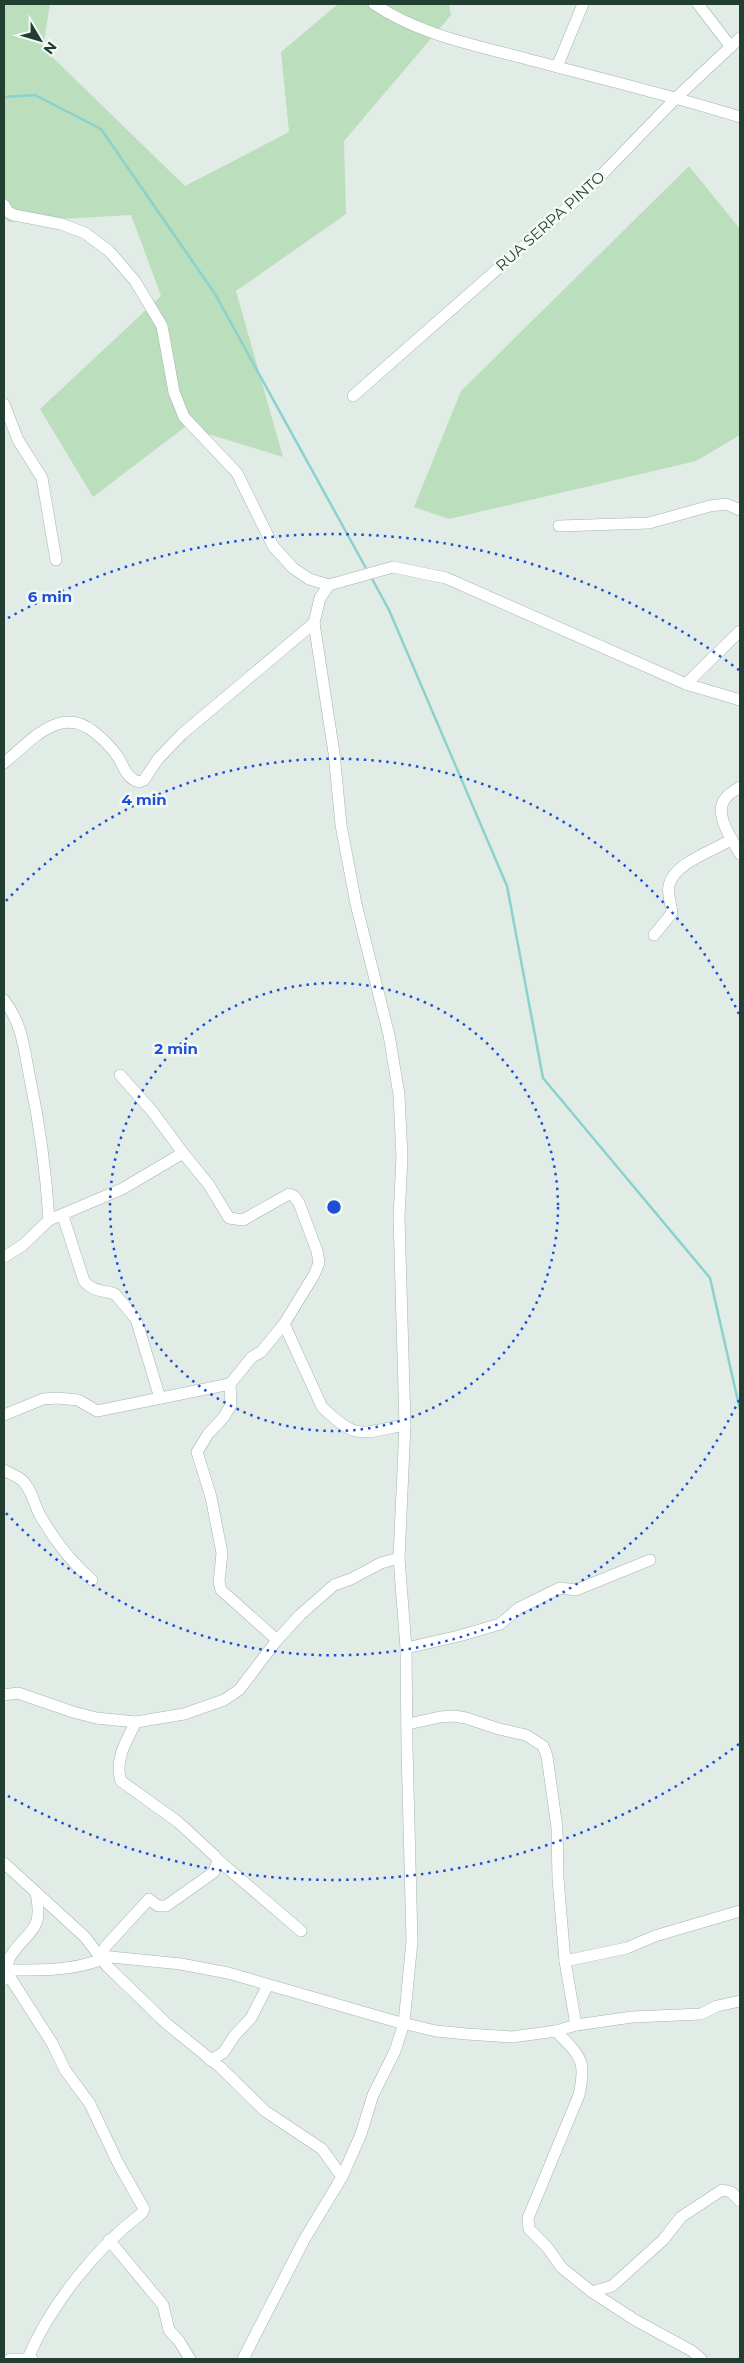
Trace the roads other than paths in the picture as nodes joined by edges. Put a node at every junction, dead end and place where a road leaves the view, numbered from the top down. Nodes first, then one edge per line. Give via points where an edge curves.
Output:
1 (374, 4) edge
2 (583, 4) edge
3 (698, 4) edge
4 (740, 38) edge
5 (731, 47) junction
6 (557, 67) junction
7 (677, 97) junction
8 (740, 117) edge
9 (4, 205) edge
10 (353, 396) dead end
11 (4, 404) edge
12 (740, 510) edge
13 (558, 526) dead end
14 (56, 560) dead end
15 (329, 586) junction
16 (314, 623) junction
17 (740, 631) edge
18 (686, 684) junction
19 (740, 700) edge
20 (4, 763) edge
21 (740, 787) edge
22 (732, 839) junction
23 (740, 854) edge
24 (654, 935) dead end
25 (4, 1000) edge
26 (120, 1075) dead end
27 (183, 1153) junction
28 (63, 1216) junction
29 (49, 1220) junction
30 (4, 1257) edge
31 (284, 1324) junction
32 (230, 1384) junction
33 (160, 1398) junction
34 (4, 1415) edge
35 (405, 1425) junction
36 (4, 1470) edge
37 (399, 1558) junction
38 (650, 1560) dead end
39 (92, 1580) dead end
40 (277, 1640) junction
41 (406, 1648) junction
42 (4, 1695) edge
43 (136, 1722) junction
44 (408, 1724) junction
45 (218, 1860) junction
46 (4, 1864) edge
47 (36, 1893) junction
48 (740, 1912) edge
49 (301, 1931) dead end
50 (101, 1956) junction
51 (565, 1961) junction
52 (5, 1972) edge
53 (268, 1985) junction
54 (740, 2001) edge
55 (404, 2023) junction
56 (576, 2025) junction
57 (556, 2032) junction
58 (210, 2060) junction
59 (342, 2176) junction
60 (740, 2202) edge
61 (109, 2240) junction
62 (592, 2292) junction
63 (10, 2359) edge
64 (30, 2359) edge
65 (190, 2359) edge
66 (243, 2359) edge
67 (701, 2359) edge

1 - 6 street via 432,35
2 - 6 street
3 - 5 street
4 - 5 street, RUA SERPA PINTO
5 - 7 street, RUA SERPA PINTO
6 - 7 street
7 - 8 street
7 - 10 street, RUA SERPA PINTO via 584,193
9 - 15 street via 14,216 61,224 85,232 109,251 135,281 162,326 174,392 184,417 237,473 273,546 293,568 309,579
11 - 14 street via 18,440 42,478
12 - 13 street via 726,504 649,523
15 - 16 street via 320,598
15 - 18 street via 393,566 446,578
16 - 20 street via 182,734 158,758 144,780 139,782 129,777 104,740 75,721 58,722 47,728
16 - 35 street via 334,753 341,826 400,1094 402,1157 399,1217
17 - 18 street
18 - 19 street
21 - 22 street via 722,804 724,823
22 - 23 street
22 - 24 street via 692,859 672,878 669,886 672,913
25 - 29 street via 15,1015 23,1038 39,1124
26 - 27 street
27 - 28 street via 122,1189
27 - 31 street via 209,1184 229,1218 243,1220 289,1194 299,1203 319,1263
28 - 29 street
28 - 33 street via 84,1281 96,1290 115,1294 136,1319
29 - 30 street via 23,1245
31 - 32 street
31 - 35 street via 322,1407 332,1417 352,1431 361,1433
32 - 33 street
32 - 40 street via 231,1405 197,1452 212,1497 222,1553 219,1582 221,1590
33 - 34 street via 96,1411 78,1400 43,1399
35 - 37 street
36 - 39 street via 27,1485 61,1548
37 - 40 street via 334,1585
37 - 41 street
38 - 41 street via 576,1590 560,1588 519,1608 500,1624
40 - 43 street via 239,1690 224,1700 184,1714
41 - 44 street
42 - 43 street via 18,1693 81,1714
43 - 45 street via 120,1755 118,1773 121,1781 178,1822
44 - 51 street via 454,1716 526,1735 543,1746 548,1756 556,1828
44 - 55 street via 412,1941
45 - 49 street
45 - 50 street via 214,1872 170,1904 158,1906 149,1899 106,1946
46 - 47 street
47 - 50 street via 85,1937
47 - 52 street via 37,1921 11,1957
48 - 51 street via 656,1936 627,1948
50 - 52 street via 97,1961 79,1966
50 - 53 street via 180,1964
50 - 58 street via 107,1966 167,2024
51 - 56 street
52 - 61 street via 52,2043 65,2070 90,2104 144,2209
53 - 55 street
53 - 58 street via 252,2018 235,2034 223,2053
54 - 56 street via 716,2006 701,2014 639,2016
55 - 57 street via 436,2031 512,2037
55 - 59 street
56 - 57 street
57 - 62 street via 583,2063 584,2074 579,2095 527,2222 562,2268
58 - 59 street via 265,2111 322,2149
59 - 66 street via 304,2240
60 - 62 street via 731,2192 722,2190 681,2217 663,2240 612,2286
61 - 64 street via 72,2285 35,2342
61 - 65 street via 163,2305 169,2330
62 - 67 street
63 - 64 street

